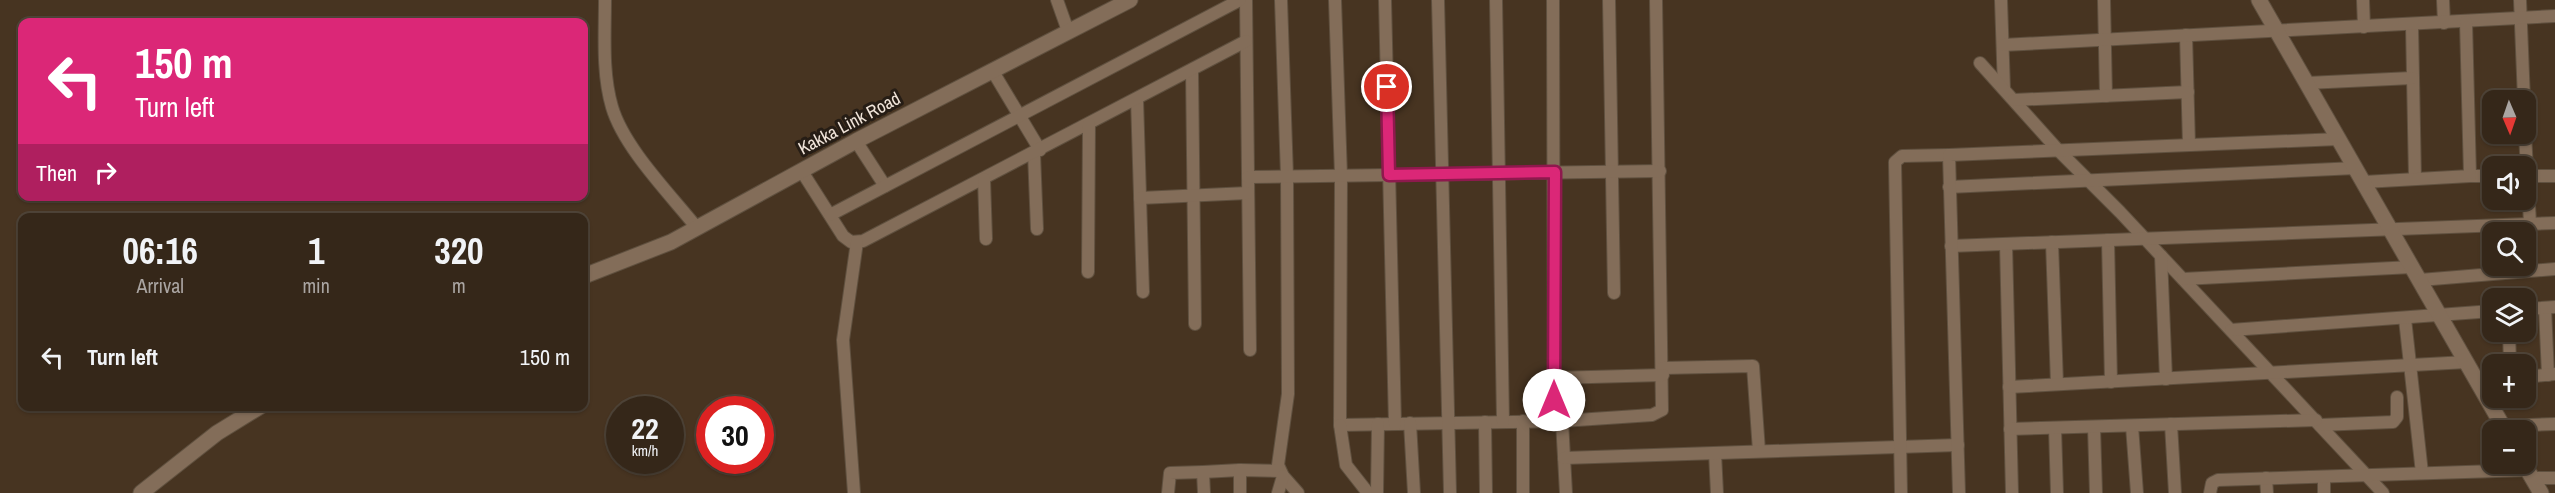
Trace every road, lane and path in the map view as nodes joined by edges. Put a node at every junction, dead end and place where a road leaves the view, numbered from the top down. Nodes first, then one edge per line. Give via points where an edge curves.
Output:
1 (605, 0) edge
2 (1057, 0) edge
3 (1130, 0) edge
4 (1240, 0) edge
5 (1246, 0) edge
6 (1281, 0) edge
7 (1335, 0) edge
8 (1385, 0) edge
9 (1438, 0) edge
10 (1496, 0) edge
11 (1553, 0) edge
12 (1609, 0) edge
13 (1656, 0) edge
14 (2001, 0) edge
15 (2104, 0) edge
16 (2259, 0) edge
17 (2363, 0) edge
18 (2443, 0) edge
19 (2520, 0) edge
20 (1114, 4) edge
21 (2555, 16) edge
22 (2520, 17) junction
23 (2466, 22) junction
24 (2444, 23) junction
25 (2412, 26) junction
26 (2364, 27) junction
27 (2277, 30) junction
28 (1068, 32) junction
29 (2186, 35) junction
30 (2104, 40) junction
31 (1246, 41) junction
32 (2003, 45) junction
33 (1980, 63) dead end
34 (993, 70) junction
35 (1192, 70) junction
36 (2412, 78) junction
37 (2307, 83) junction
38 (2004, 89) junction
39 (2524, 90) edge
40 (2188, 92) junction
41 (2106, 96) junction
42 (1137, 99) junction
43 (2014, 100) junction
44 (1019, 115) junction
45 (1089, 124) junction
46 (2339, 139) junction
47 (856, 141) junction
48 (2189, 145) junction
49 (2058, 150) junction
50 (1037, 151) junction
51 (1949, 155) junction
52 (2356, 168) junction
53 (801, 170) junction
54 (1660, 171) junction
55 (1555, 172) junction
56 (1612, 172) junction
57 (1501, 173) junction
58 (1442, 174) junction
59 (1389, 175) junction
60 (1287, 176) junction
61 (1341, 176) junction
62 (2470, 176) junction
63 (2482, 176) edge
64 (2536, 176) edge
65 (2555, 176) edge
66 (1248, 177) junction
67 (984, 179) junction
68 (2415, 179) junction
69 (2088, 180) junction
70 (2364, 182) junction
71 (885, 186) junction
72 (1949, 187) junction
73 (1248, 193) junction
74 (1193, 196) junction
75 (1140, 198) junction
76 (830, 215) junction
77 (2555, 223) edge
78 (2536, 224) edge
79 (2482, 225) edge
80 (697, 228) junction
81 (2390, 228) junction
82 (1036, 229) dead end
83 (2144, 238) junction
84 (986, 239) dead end
85 (2108, 240) junction
86 (857, 242) junction
87 (2052, 242) junction
88 (2006, 244) junction
89 (1951, 246) junction
90 (2161, 256) junction
91 (2555, 269) edge
92 (1088, 272) dead end
93 (2416, 273) junction
94 (588, 274) edge
95 (2183, 279) junction
96 (1143, 292) dead end
97 (1614, 293) dead end
98 (2550, 308) edge
99 (2482, 312) edge
100 (2440, 315) junction
101 (2405, 319) junction
102 (1195, 324) dead end
103 (2231, 330) junction
104 (1250, 350) dead end
105 (2467, 362) junction
106 (2412, 364) junction
107 (1663, 372) junction
108 (2272, 374) junction
109 (2551, 375) edge
110 (2536, 376) edge
111 (1554, 378) junction
112 (2166, 379) junction
113 (2482, 379) edge
114 (2111, 382) junction
115 (2056, 384) junction
116 (2009, 387) junction
117 (2397, 397) dead end
118 (253, 411) edge
119 (1558, 421) junction
120 (1485, 422) junction
121 (1503, 422) junction
122 (1523, 422) junction
123 (2318, 422) junction
124 (1410, 423) junction
125 (1447, 423) junction
126 (1378, 424) junction
127 (1395, 424) junction
128 (2171, 424) junction
129 (2555, 424) edge
130 (1340, 425) junction
131 (2536, 425) edge
132 (2132, 426) junction
133 (2094, 427) junction
134 (2055, 428) junction
135 (2010, 429) junction
136 (1958, 445) junction
137 (1900, 447) junction
138 (1759, 451) junction
139 (1715, 453) junction
140 (1564, 458) junction
141 (1240, 470) junction
142 (1203, 472) junction
143 (2482, 472) edge
144 (2422, 473) junction
145 (2536, 473) edge
146 (1281, 474) junction
147 (2530, 474) edge
148 (2365, 475) junction
149 (2324, 477) junction
150 (2266, 478) junction
151 (2555, 478) edge
152 (2382, 492) edge
153 (141, 493) edge
154 (854, 493) edge
155 (1168, 493) edge
156 (1204, 493) edge
157 (1240, 493) edge
158 (1278, 493) edge
159 (1298, 493) edge
160 (1368, 493) edge
161 (1377, 493) edge
162 (1414, 493) edge
163 (1450, 493) edge
164 (1486, 493) edge
165 (1523, 493) edge
166 (1566, 493) edge
167 (1717, 493) edge
168 (1901, 493) edge
169 (1959, 493) edge
170 (2012, 493) edge
171 (2057, 493) edge
172 (2096, 493) edge
173 (2137, 493) edge
174 (2175, 493) edge
175 (2210, 493) edge
176 (2267, 493) edge
177 (2324, 493) edge
178 (2541, 493) edge

1 - 80 street via 605,66 612,108 640,156
2 - 28 street
3 - 20 street, Kakka Link Road
4 - 44 street
5 - 31 street
6 - 60 street
7 - 61 street
8 - 59 street
9 - 58 street
10 - 57 street
11 - 55 street
12 - 56 street
13 - 54 street
14 - 32 street
15 - 30 street
16 - 27 street
17 - 26 street
18 - 24 street
19 - 22 street
20 - 28 street, Kakka Link Road
21 - 22 street
22 - 23 street
22 - 39 street
23 - 24 street
23 - 62 street
24 - 25 street
25 - 26 street
25 - 36 street
26 - 27 street
27 - 29 street
27 - 37 street
28 - 34 street, Kakka Link Road
29 - 30 street
29 - 40 street
30 - 32 street
30 - 41 street
31 - 35 street
31 - 66 street
32 - 38 street
33 - 38 street
34 - 44 street
34 - 47 street, Kakka Link Road
35 - 42 street
35 - 74 street
36 - 37 street
36 - 68 street
37 - 46 street
38 - 43 street
40 - 41 street
40 - 48 street
41 - 43 street
42 - 45 street
42 - 75 street
43 - 49 street
44 - 50 street
44 - 71 street
45 - 50 street
45 - 92 street
46 - 48 street
46 - 52 street
47 - 53 street, Kakka Link Road
47 - 71 street
48 - 49 street
49 - 51 street
49 - 69 street
50 - 67 street
50 - 82 street
51 - 72 street
51 - 137 street via 1902,156 1895,162
52 - 69 street
52 - 70 street
53 - 76 street
53 - 80 street, Kakka Link Road
54 - 56 street
54 - 107 street
55 - 56 street
55 - 57 street
55 - 111 street
56 - 97 street
57 - 58 street
57 - 121 street
58 - 59 street
58 - 125 street
59 - 61 street
59 - 127 street
60 - 61 street
60 - 66 street
60 - 146 street via 1288,394 1278,460
61 - 130 street
62 - 63 street
62 - 68 street
64 - 65 street
66 - 73 street
67 - 84 street
67 - 86 street via 882,233
68 - 70 street
69 - 72 street
69 - 83 street
70 - 81 street
71 - 76 street
72 - 89 street
73 - 74 street
73 - 104 street
74 - 75 street
74 - 102 street
75 - 96 street
76 - 86 street via 843,236
77 - 78 street
79 - 81 street
80 - 94 street, Kakka Link Road
81 - 83 street
81 - 93 street
83 - 85 street
83 - 90 street
85 - 87 street
85 - 114 street
86 - 154 street via 843,340
87 - 88 street
87 - 115 street
88 - 89 street
88 - 116 street
89 - 136 street
90 - 95 street
90 - 112 street
91 - 93 street
93 - 95 street
93 - 100 street
95 - 103 street
98 - 109 street
99 - 100 street
100 - 101 street
100 - 105 street
101 - 103 street
101 - 106 street
103 - 108 street
105 - 106 street
105 - 113 street
106 - 108 street
106 - 144 street
107 - 111 street
107 - 119 street via 1664,405 1658,414
107 - 138 street via 1753,366
108 - 112 street
108 - 123 street
109 - 110 street
111 - 119 street
112 - 114 street
114 - 115 street
115 - 116 street
116 - 135 street
117 - 123 street via 2397,419 2393,422
118 - 153 street via 207,440
119 - 122 street
119 - 140 street
120 - 121 street
120 - 125 street
120 - 164 street
121 - 122 street
122 - 165 street
123 - 128 street
123 - 148 street
124 - 125 street
124 - 127 street
124 - 162 street
125 - 163 street
126 - 127 street
126 - 130 street
126 - 161 street
128 - 132 street
128 - 174 street
129 - 131 street
130 - 160 street via 1346,465
132 - 133 street
132 - 173 street
133 - 134 street
133 - 172 street
134 - 135 street
134 - 171 street
135 - 170 street
136 - 137 street
136 - 169 street
137 - 138 street
137 - 168 street
138 - 139 street
139 - 140 street
139 - 167 street
140 - 166 street
141 - 142 street
141 - 146 street
141 - 157 street
142 - 155 street via 1170,473
142 - 156 street
143 - 144 street
144 - 148 street
145 - 151 street
146 - 158 street
146 - 159 street
147 - 178 street
148 - 149 street
148 - 152 street
149 - 150 street
149 - 177 street
150 - 175 street via 2218,480 2212,483
150 - 176 street

